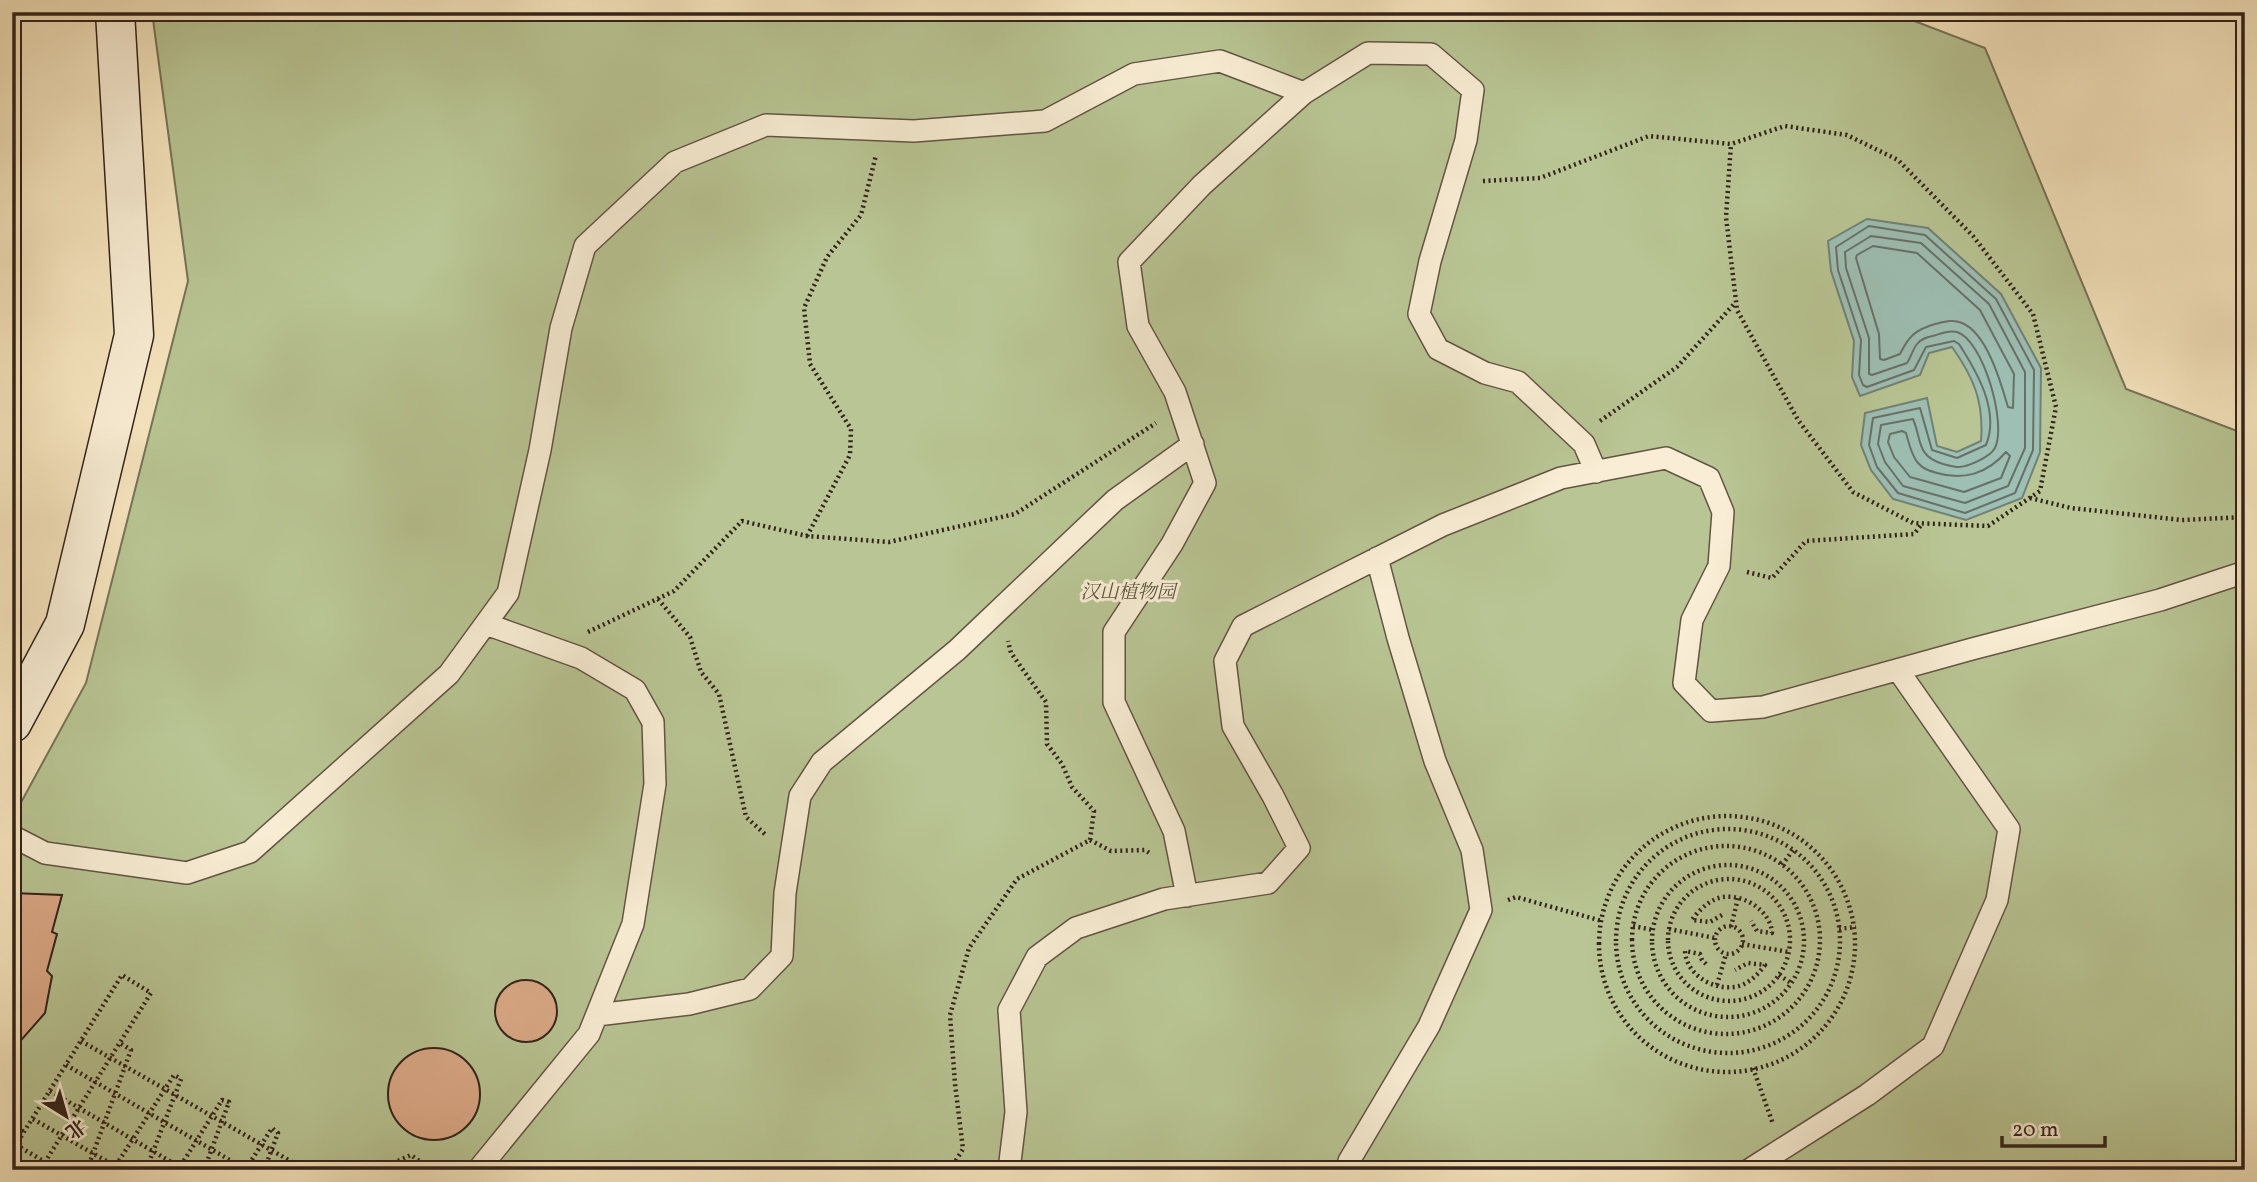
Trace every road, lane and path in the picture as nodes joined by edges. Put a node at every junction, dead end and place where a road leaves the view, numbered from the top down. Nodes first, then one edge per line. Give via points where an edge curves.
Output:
1 (115, 12) edge
2 (1304, 93) junction
3 (882, 130) junction
4 (1731, 144) junction
5 (1454, 182) junction
6 (1736, 302) junction
7 (1180, 407) junction
8 (1576, 438) junction
9 (1193, 444) junction
10 (1596, 472) junction
11 (2029, 498) junction
12 (2245, 517) edge
13 (1923, 523) junction
14 (807, 536) junction
15 (1377, 558) junction
16 (1719, 566) junction
17 (2245, 572) edge
18 (658, 599) junction
19 (999, 610) junction
20 (486, 624) junction
21 (552, 648) junction
22 (1898, 670) junction
23 (12, 723) edge
24 (12, 836) edge
25 (1090, 840) junction
26 (1793, 850) junction
27 (790, 856) junction
28 (1782, 865) junction
29 (1182, 872) junction
30 (1186, 896) junction
31 (1738, 898) junction
32 (1481, 910) junction
33 (1722, 915) dead end
34 (1602, 921) junction
35 (1751, 921) dead end
36 (1633, 926) junction
37 (1731, 927) junction
38 (1856, 927) junction
39 (1669, 929) junction
40 (1839, 929) junction
41 (1653, 930) junction
42 (1715, 938) junction
43 (1742, 944) junction
44 (1789, 952) junction
45 (1726, 954) junction
46 (1706, 964) dead end
47 (1734, 970) dead end
48 (1779, 975) junction
49 (1791, 983) junction
50 (1717, 985) junction
51 (597, 1015) junction
52 (82, 1041) junction
53 (120, 1043) junction
54 (66, 1065) junction
55 (1753, 1069) junction
56 (50, 1091) junction
57 (33, 1119) junction
58 (12, 1125) edge
59 (24, 1132) junction
60 (16, 1145) junction
61 (1782, 1148) junction
62 (12, 1151) edge
63 (40, 1170) edge
64 (59, 1170) edge
65 (87, 1170) edge
66 (113, 1170) edge
67 (122, 1170) edge
68 (146, 1170) edge
69 (178, 1170) edge
70 (185, 1170) edge
71 (204, 1170) edge
72 (246, 1170) edge
73 (264, 1170) edge
74 (306, 1170) edge
75 (378, 1170) edge
76 (432, 1170) edge
77 (478, 1170) edge
78 (950, 1170) edge
79 (1009, 1170) edge
80 (1347, 1170) edge
81 (1749, 1170) edge

1 - 23 street via 134,335 65,624
2 - 3 lane via 1220,61 1134,74 1045,121
2 - 5 lane via 1368,53 1431,54 1473,90
2 - 7 lane via 1202,185 1129,262 1138,326
3 - 14 path via 861,215 827,257 804,308 810,364 851,429 850,455
3 - 20 lane via 766,125 675,162 584,246 561,328 508,593
4 - 5 path via 1649,136 1540,178
4 - 6 path via 1726,217
4 - 11 path via 1786,125 1847,135 1898,160 1973,236 2034,314 2056,407 2040,491
5 - 8 lane via 1419,314 1438,349 1485,373 1518,382
6 - 8 path via 1677,367
6 - 13 path via 1798,420 1853,492 1913,523
7 - 9 lane
7 - 14 path via 1015,514 889,542
8 - 10 lane via 1584,444
9 - 19 lane via 1115,500
9 - 29 lane via 1205,483 1172,544 1114,632 1114,702 1174,831
10 - 15 lane via 1562,478 1443,524
10 - 16 lane via 1666,458 1709,478 1723,512
11 - 12 path via 2071,508 2182,520
11 - 13 path via 1988,526
13 - 16 path via 1914,534 1805,541 1772,578
14 - 18 path via 742,521 674,591
15 - 30 lane via 1243,626 1225,661 1233,726 1299,848 1268,883
15 - 32 lane via 1435,761 1472,850
16 - 22 lane via 1692,620 1684,683 1712,710 1763,707
17 - 22 lane via 2160,600
18 - 21 path
18 - 27 path via 690,637 701,672 719,694 747,817
19 - 25 path via 1011,653 1046,702 1048,744 1072,788 1094,811
19 - 27 lane via 822,762 800,796
20 - 21 lane
20 - 24 lane via 449,674 250,852 187,873 45,853
21 - 51 lane via 581,658 635,690 653,722 655,784 633,924
22 - 61 lane via 2009,829 1997,900 1933,1046 1867,1095
25 - 29 path via 1111,851 1145,850
25 - 78 path via 1017,879 969,948 950,1015 962,1149
26 - 28 path
26 - 40 path via 1825,882
26 - 40 path via 1772,836 1737,828 1702,831 1666,847 1638,873 1620,907 1615,945 1623,983 1643,1016 1673,1040 1709,1052 1748,1052 1784,1039 1814,1015 1833,985 1841,950
27 - 51 lane via 782,956 750,989 689,1004
28 - 36 path via 1765,854 1734,846 1702,849 1673,862 1651,883
28 - 36 path via 1810,897 1820,927 1819,959 1807,989 1787,1013 1760,1028 1730,1035 1700,1031 1672,1019 1650,997 1636,970
29 - 30 lane
30 - 79 lane via 1076,928 1037,957 1009,1010 1016,1112
31 - 33 path via 1722,897 1708,903 1692,920 1710,922
31 - 35 path via 1753,903 1765,915 1772,933 1758,931
31 - 37 path
32 - 34 path via 1516,897
32 - 80 lane via 1429,1026
34 - 38 path via 1610,891 1635,853 1672,827 1710,816 1751,816 1789,830 1821,855 1844,888
34 - 55 path via 1598,934 1602,978 1622,1019 1654,1050 1695,1069
36 - 41 path
37 - 42 path via 1722,928
37 - 43 path via 1739,931
38 - 40 path
38 - 55 path via 1854,967 1841,1005 1816,1038 1782,1060
39 - 42 path
39 - 44 path via 1678,906 1692,891 1732,879 1752,883 1783,911 1790,930
39 - 48 path via 1667,945 1682,981 1715,1001 1753,997
41 - 49 path via 1651,950 1658,974 1672,995 1693,1009 1717,1017 1742,1016 1765,1008
41 - 49 path via 1662,901 1679,882 1701,869 1726,864 1751,868 1774,879 1792,898 1802,921 1805,947
42 - 45 path via 1717,948
43 - 44 path
43 - 45 path via 1737,952
44 - 48 path
45 - 50 path
46 - 50 path via 1700,954 1685,951 1692,970
47 - 50 path via 1748,963 1765,965 1736,988
48 - 49 path
51 - 77 lane via 589,1034
52 - 53 path via 122,975 151,993
52 - 54 path
52 - 74 path
53 - 63 path
53 - 65 path via 131,1050
54 - 56 path
54 - 72 path
55 - 61 path
56 - 57 path
56 - 70 path
57 - 59 path
57 - 67 path
58 - 59 path
59 - 60 path
60 - 62 path
60 - 64 path
61 - 81 lane
66 - 68 path via 174,1075 181,1079
69 - 71 path via 222,1100 229,1102
72 - 73 path via 272,1128 278,1133
75 - 76 path via 411,1155

